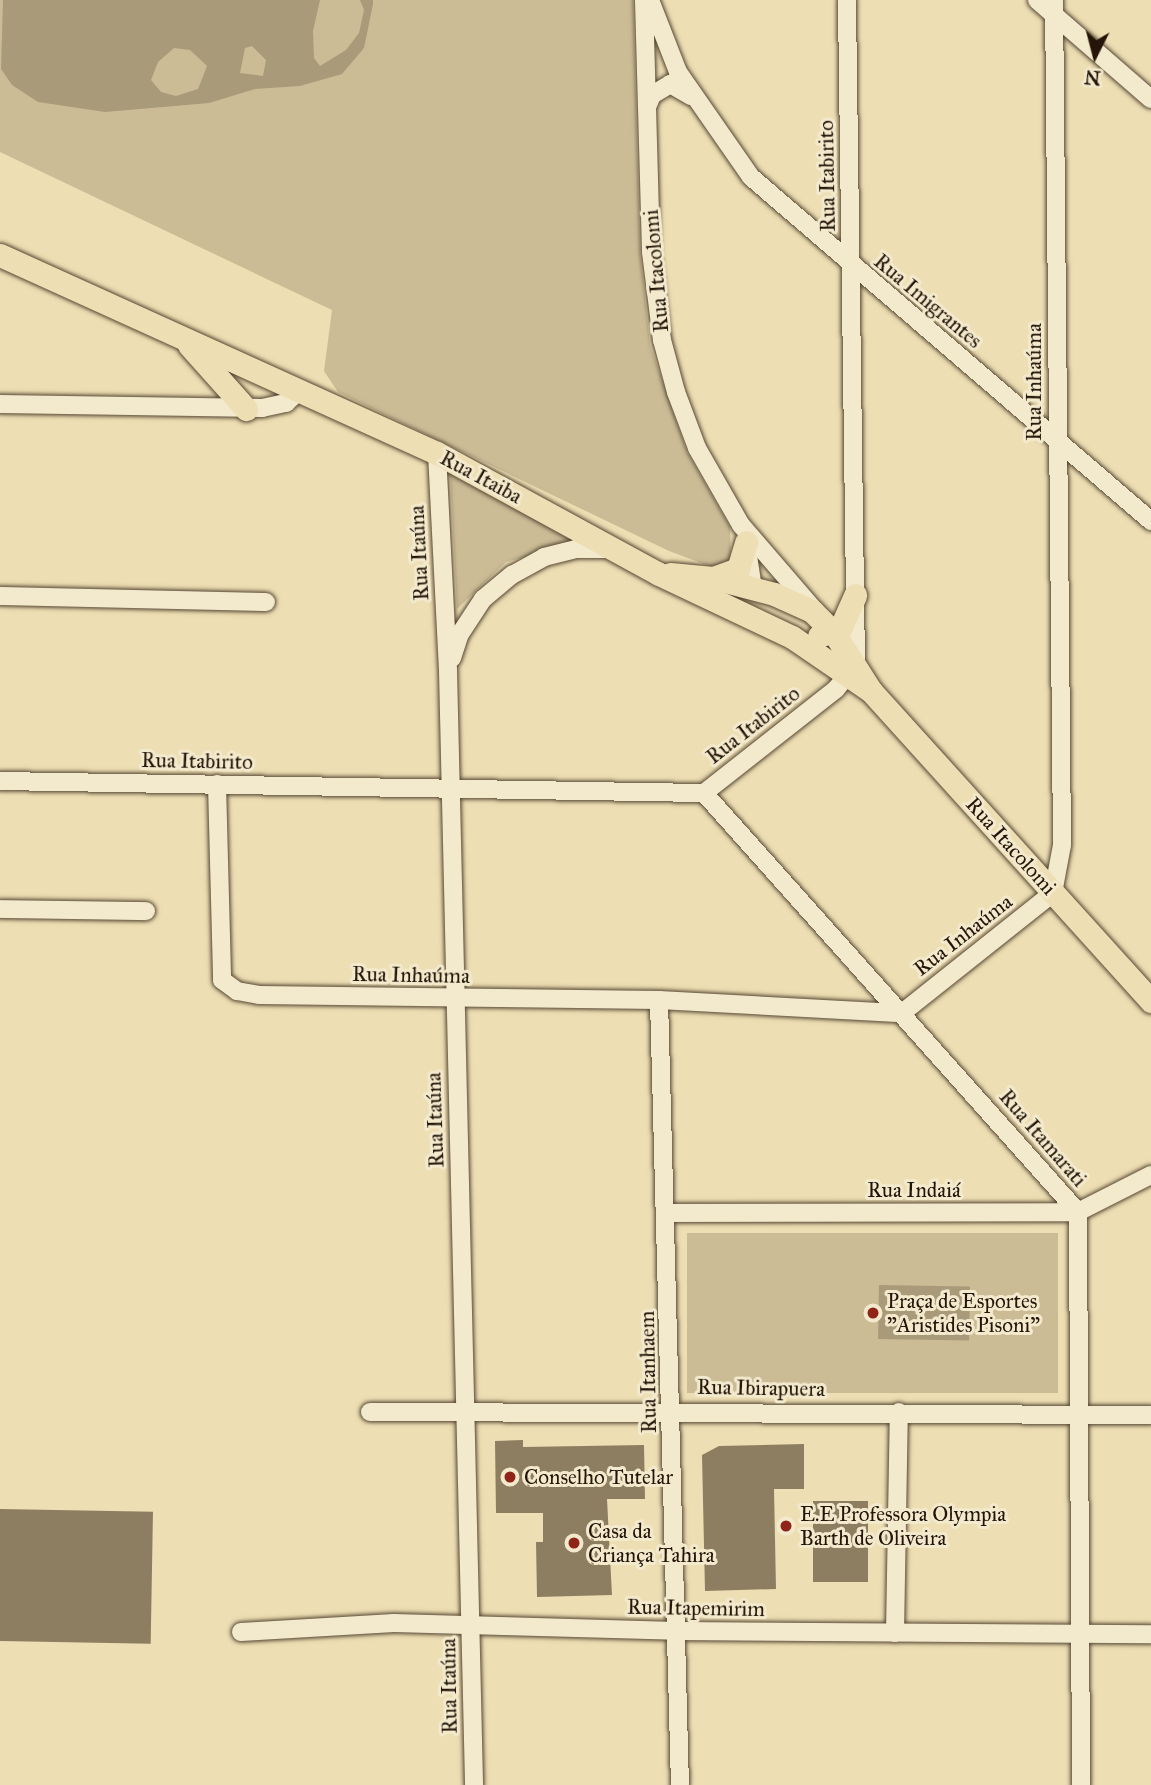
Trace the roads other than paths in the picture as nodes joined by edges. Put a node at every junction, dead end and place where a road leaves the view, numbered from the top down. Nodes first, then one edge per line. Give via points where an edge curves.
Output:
1 (644, 0) edge
2 (650, 0) edge
3 (847, 0) edge
4 (1037, 0) edge
5 (1054, 8) edge
6 (694, 98) junction
7 (1151, 99) edge
8 (646, 107) junction
9 (0, 237) edge
10 (0, 255) edge
11 (851, 266) junction
12 (49, 274) junction
13 (176, 333) junction
14 (300, 390) junction
15 (0, 404) edge
16 (246, 408) junction
17 (1057, 440) junction
18 (437, 453) junction
19 (1151, 521) edge
20 (743, 533) junction
21 (615, 549) junction
22 (657, 573) junction
23 (713, 578) junction
24 (753, 589) junction
25 (855, 594) junction
26 (0, 596) edge
27 (266, 602) dead end
28 (762, 623) junction
29 (832, 630) junction
30 (792, 637) junction
31 (852, 670) junction
32 (448, 671) junction
33 (0, 781) edge
34 (217, 784) junction
35 (450, 788) junction
36 (704, 793) junction
37 (1053, 893) junction
38 (0, 909) edge
39 (146, 911) dead end
40 (455, 998) junction
41 (659, 1000) junction
42 (1151, 1001) edge
43 (902, 1013) junction
44 (1151, 1175) edge
45 (1078, 1212) junction
46 (667, 1213) junction
47 (466, 1410) junction
48 (671, 1410) junction
49 (370, 1412) dead end
50 (899, 1412) junction
51 (1080, 1414) junction
52 (1151, 1415) edge
53 (470, 1627) junction
54 (676, 1631) junction
55 (241, 1632) dead end
56 (895, 1633) junction
57 (1082, 1634) junction
58 (1151, 1634) edge
59 (474, 1785) edge
60 (680, 1785) edge
61 (1081, 1785) edge

1 - 8 street, Rua Itacolomi
2 - 6 street, Rua Imigrantes via 678,72
3 - 11 street, Rua Itabirito
4 - 5 street
5 - 7 street
5 - 17 street, Rua Inhaúma
6 - 8 street via 670,84 660,87
6 - 11 street, Rua Imigrantes via 751,177
8 - 20 street, Rua Itacolomi via 651,252 662,340 697,447
9 - 12 main road, Rua Itaiba
10 - 12 main road, Rua Itaiba
11 - 17 street, Rua Imigrantes
11 - 25 street, Rua Itabirito
12 - 13 main road, Rua Itaiba
13 - 14 main road, Rua Itaiba
13 - 16 main road
14 - 16 street via 275,407
14 - 18 main road, Rua Itaiba
15 - 16 street
17 - 19 street, Rua Imigrantes
17 - 37 street, Rua Inhaúma via 1062,845
18 - 21 main road, Rua Itaiba
18 - 32 street, Rua Itaúna
20 - 23 main road via 738,569
20 - 24 street, Rua Itacolomi
20 - 29 street, Rua Itacolomi
21 - 22 main road, Rua Itaiba
21 - 32 street via 576,549 544,557 512,575 483,599 460,634
22 - 23 main road, Rua Itaiba
22 - 28 main road, Rua Itaiba
23 - 24 main road, Rua Itaiba
24 - 28 main road
24 - 29 main road, Rua Itaiba via 811,611
25 - 29 main road via 848,619
25 - 31 street, Rua Itabirito
26 - 27 street
28 - 30 main road, Rua Itaiba
29 - 30 main road
29 - 31 main road, Rua Itaiba
30 - 31 main road, Rua Itaiba
31 - 36 street, Rua Itabirito
31 - 37 main road, Rua Itacolomi
32 - 35 street, Rua Itaúna
33 - 34 street, Rua Itabirito
34 - 35 street, Rua Itabirito
34 - 40 street, Rua Inhaúma via 222,980 237,991 259,995
35 - 36 street, Rua Itabirito
35 - 40 street, Rua Itaúna
36 - 43 street, Rua Itamarati
37 - 42 main road, Rua Itacolomi
37 - 43 street, Rua Inhaúma
38 - 39 street
40 - 41 street, Rua Inhaúma
40 - 47 street, Rua Itaúna
41 - 43 street, Rua Inhaúma
41 - 46 street, Rua Itanhaem
43 - 45 street, Rua Itamarati
44 - 45 street, Rua Indaiá
45 - 46 street, Rua Indaiá
45 - 51 street, Rua Itamarati
46 - 48 street, Rua Itanhaem
47 - 48 street, Rua Ibirapuera
47 - 49 street, Rua Ibirapuera
47 - 53 street, Rua Itaúna
48 - 50 street, Rua Ibirapuera
48 - 54 street, Rua Itanhaem
50 - 51 street, Rua Ibirapuera
50 - 56 street
51 - 52 street, Rua Ibirapuera
51 - 57 street, Rua Itamarati
53 - 54 street, Rua Itapemirim
53 - 55 street, Rua Itapemirim via 394,1623
53 - 59 street, Rua Itaúna
54 - 56 street, Rua Itapemirim
54 - 60 street, Rua Itanhaem
56 - 57 street, Rua Itapemirim
57 - 58 street, Rua Itapemirim
57 - 61 street, Rua Itamarati

